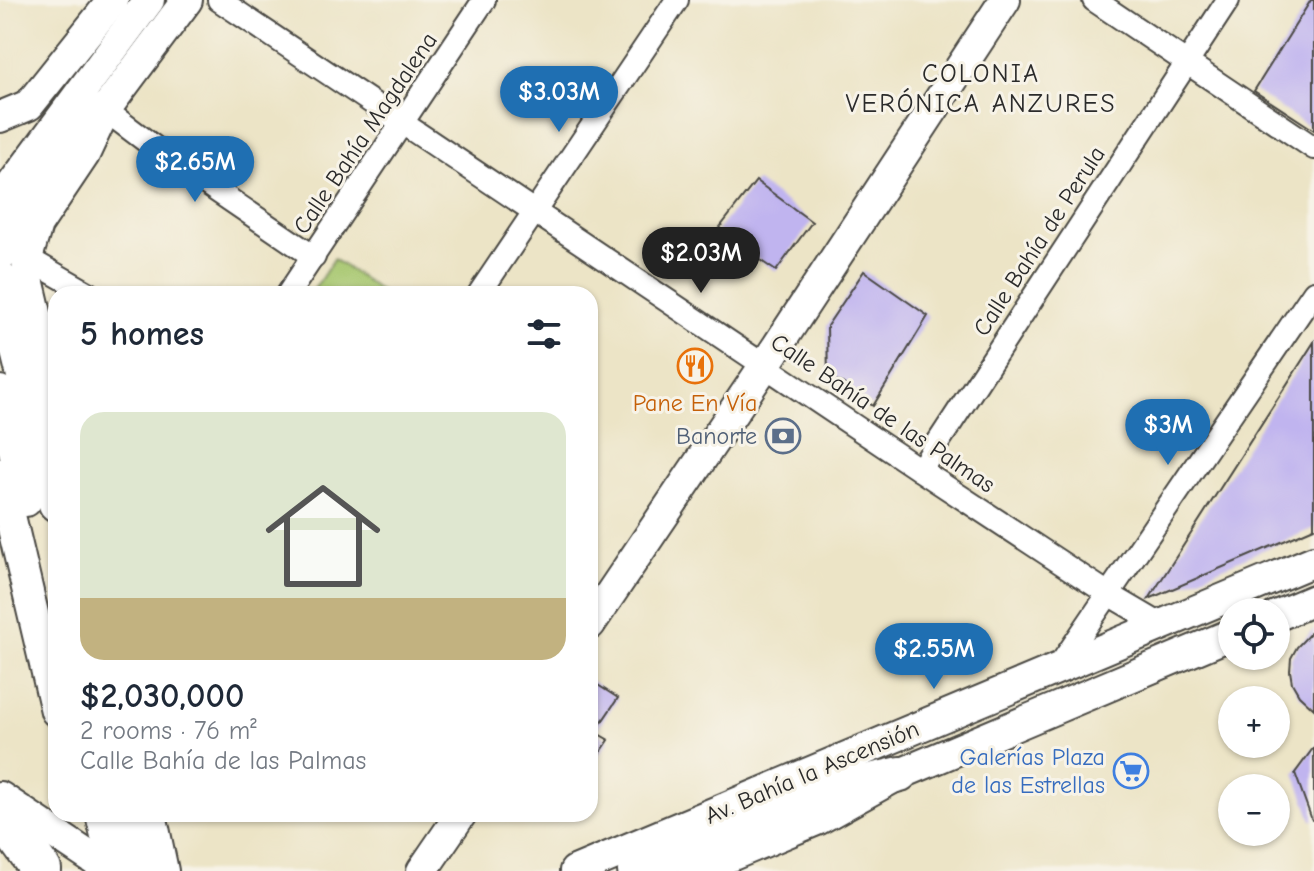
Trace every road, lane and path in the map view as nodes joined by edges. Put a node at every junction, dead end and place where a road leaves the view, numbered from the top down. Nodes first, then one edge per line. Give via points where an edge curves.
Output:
1 (113, 0) edge
2 (187, 0) edge
3 (219, 0) edge
4 (484, 0) edge
5 (677, 0) edge
6 (1005, 0) edge
7 (1094, 0) edge
8 (1228, 0) edge
9 (145, 5) edge
10 (1187, 63) junction
11 (105, 110) junction
12 (0, 117) edge
13 (403, 124) junction
14 (1314, 148) edge
15 (0, 201) edge
16 (534, 212) junction
17 (14, 256) edge
18 (314, 257) junction
19 (0, 279) edge
20 (74, 286) edge
21 (294, 286) edge
22 (484, 286) edge
23 (1314, 292) edge
24 (48, 364) edge
25 (765, 365) junction
26 (0, 391) edge
27 (920, 470) junction
28 (48, 472) edge
29 (0, 473) edge
30 (1314, 561) edge
31 (48, 590) edge
32 (1110, 595) junction
33 (1314, 600) edge
34 (1290, 610) edge
35 (598, 612) edge
36 (1161, 625) junction
37 (1218, 640) edge
38 (1058, 668) junction
39 (48, 669) edge
40 (900, 774) junction
41 (0, 797) edge
42 (48, 816) edge
43 (0, 819) edge
44 (61, 822) edge
45 (103, 822) edge
46 (131, 822) edge
47 (153, 822) edge
48 (456, 822) edge
49 (0, 843) edge
50 (41, 871) edge
51 (113, 871) edge
52 (134, 871) edge
53 (163, 871) edge
54 (422, 871) edge
55 (575, 871) edge
56 (635, 871) edge
57 (694, 871) edge

1 - 12 main road via 29,105
2 - 11 main road
3 - 13 street, Calle Bahía de las Palmas
4 - 13 street, Calle Bahía Magdalena
5 - 16 street
6 - 25 main road
7 - 10 street
8 - 10 street, Calle Bahía de Perula
9 - 15 main road
10 - 14 street
10 - 27 street, Calle Bahía de Perula
11 - 17 main road via 14,215
11 - 18 street
13 - 16 street, Calle Bahía de las Palmas
13 - 18 street, Calle Bahía Magdalena
16 - 22 street
16 - 25 street, Calle Bahía de las Palmas
17 - 20 street
17 - 24 main road via 28,279
18 - 21 street, Calle Bahía Magdalena
19 - 28 main road
23 - 32 street
25 - 27 street, Calle Bahía de las Palmas
25 - 35 main road
26 - 31 main road
27 - 32 street, Calle Bahía de las Palmas
29 - 39 main road
30 - 36 main road, Av. Bahía la Ascensión
32 - 36 street, Calle Bahía de las Palmas
32 - 38 street
33 - 34 main road
36 - 38 main road, Av. Bahía la Ascensión
37 - 40 main road, Av. Bahía la Ascensión
38 - 55 main road, Av. Bahía la Ascensión
40 - 56 main road via 816,794
40 - 57 main road, Av. Bahía la Ascensión via 819,819
41 - 42 main road
43 - 50 highway
44 - 51 main road
45 - 51 main road
46 - 52 main road
47 - 53 main road
48 - 54 main road
49 - 50 highway

